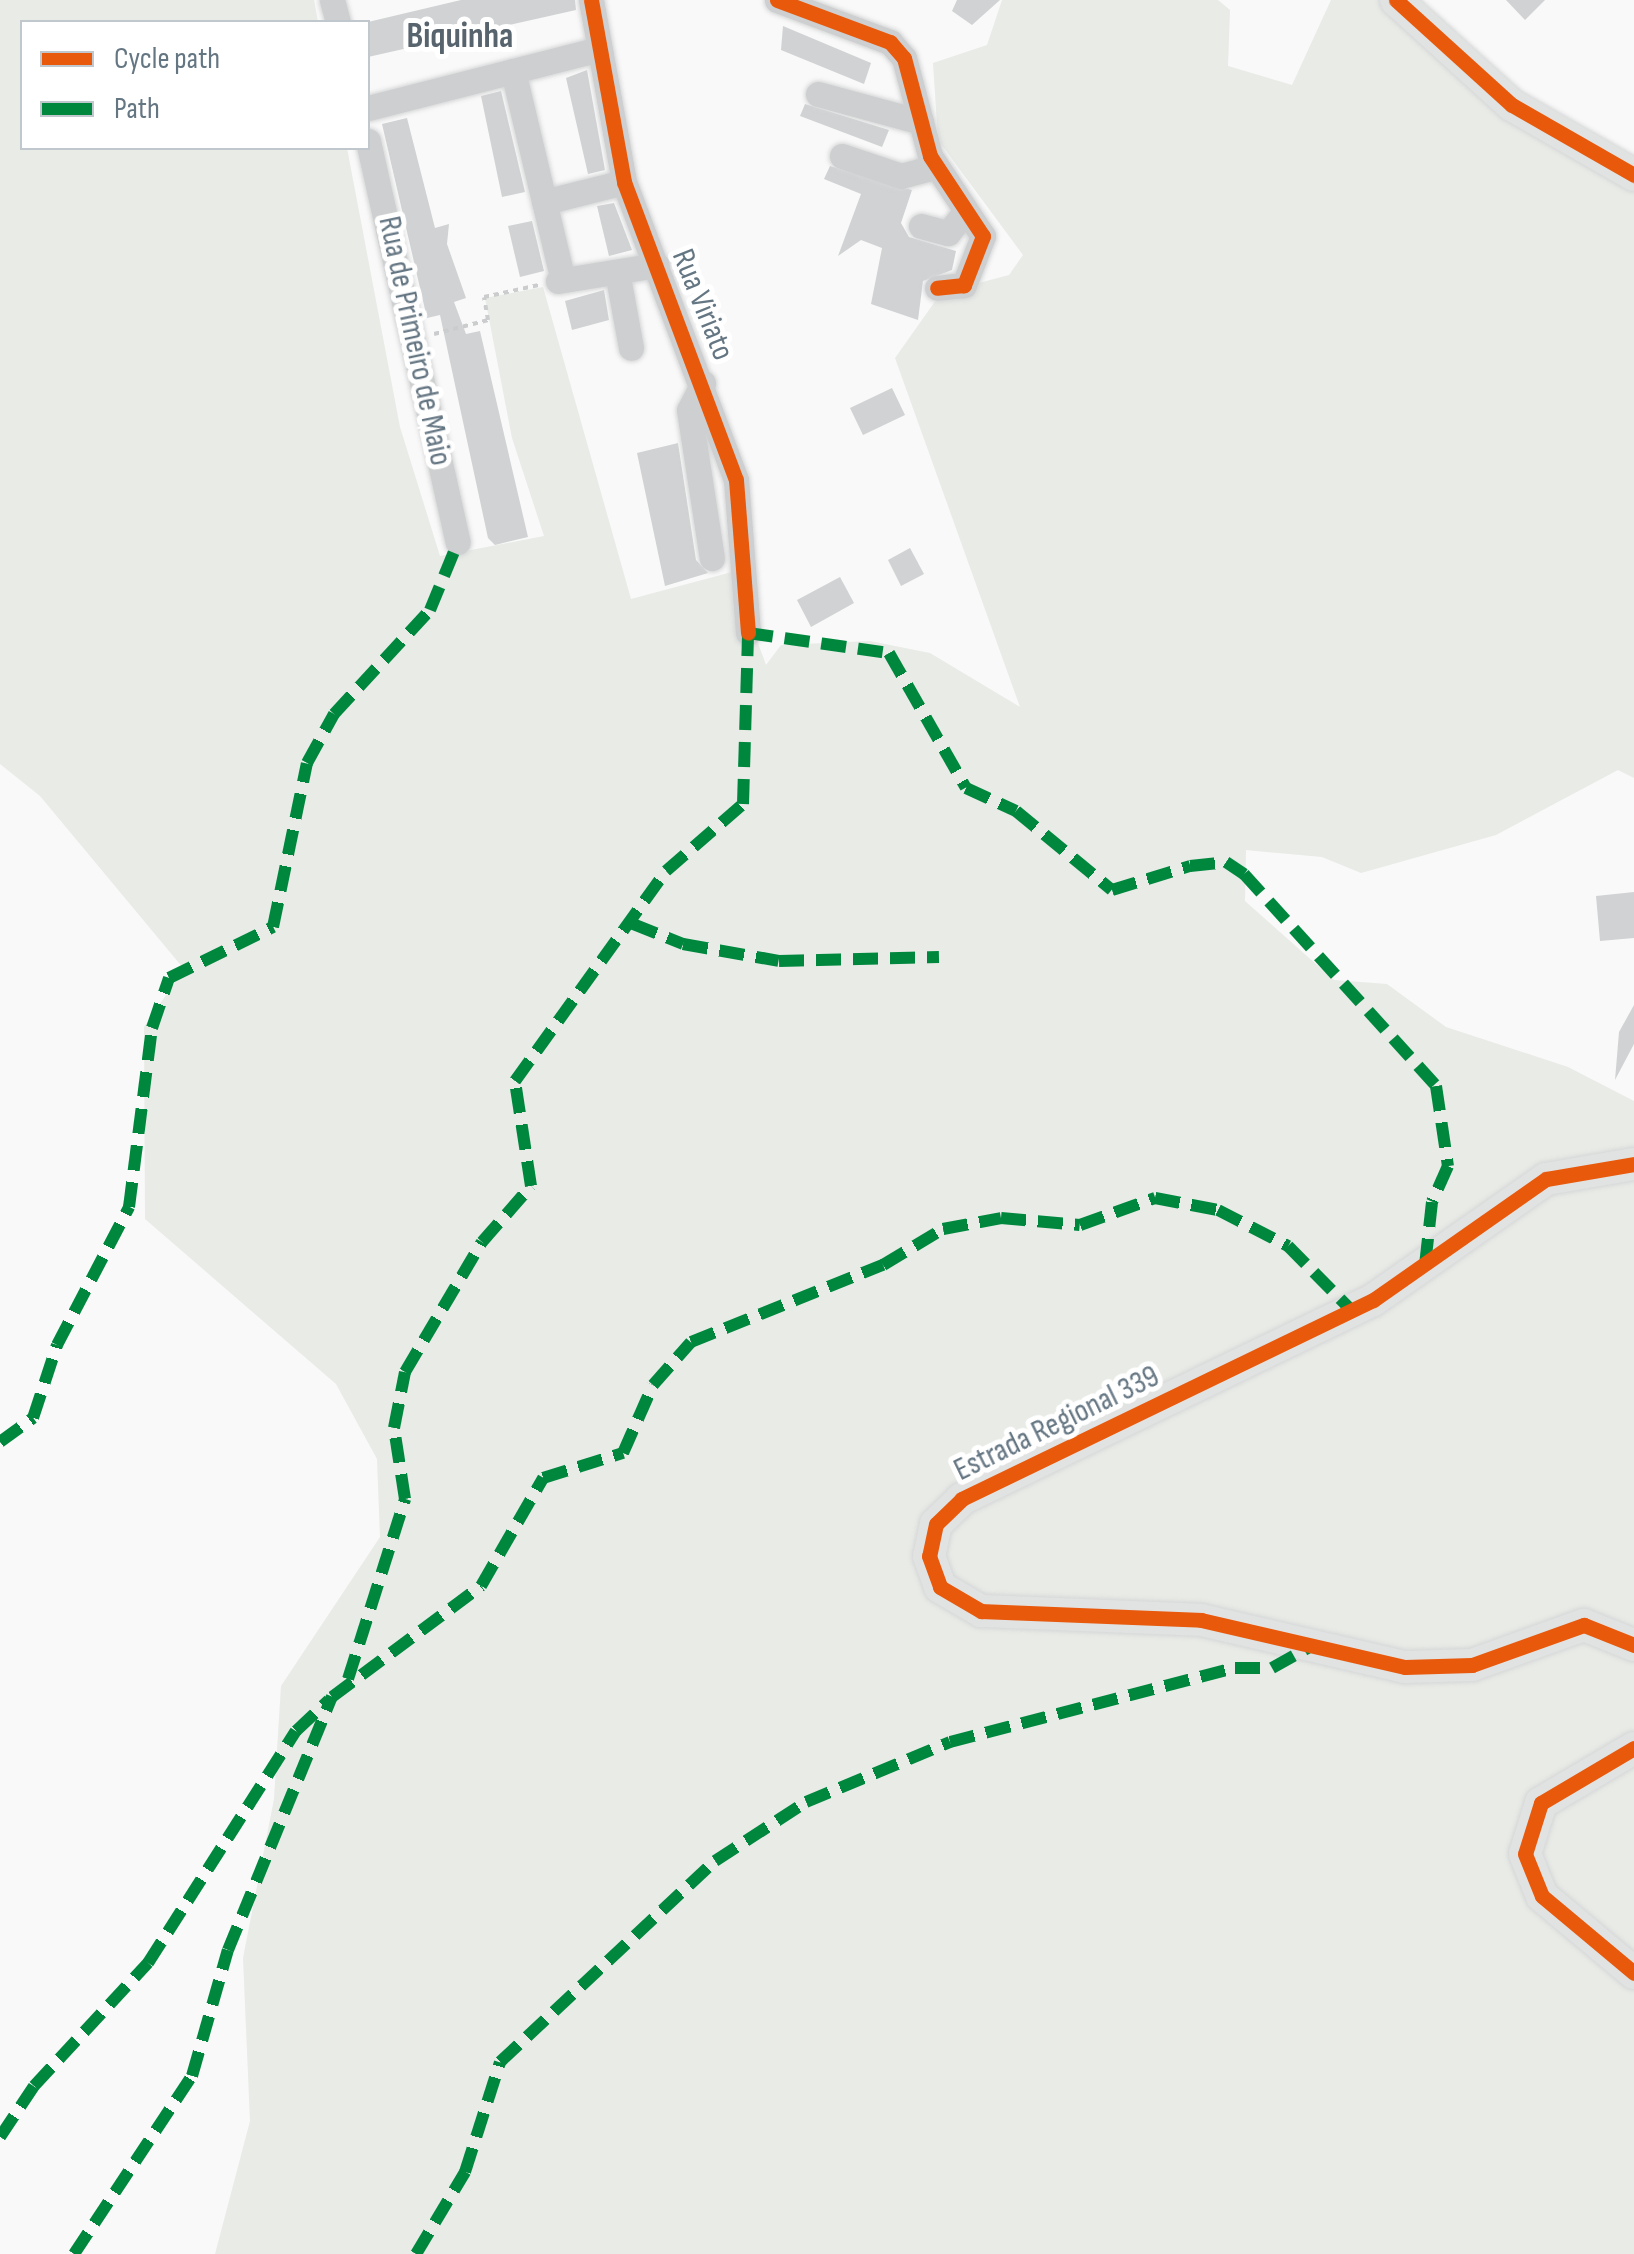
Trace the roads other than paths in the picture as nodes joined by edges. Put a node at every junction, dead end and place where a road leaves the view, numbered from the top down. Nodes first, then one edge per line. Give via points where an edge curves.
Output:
1 (591, 0) edge
2 (777, 0) edge
3 (1396, 0) edge
4 (600, 49) junction
5 (512, 71) junction
6 (818, 94) dead end
7 (370, 107) edge
8 (921, 122) junction
9 (370, 150) edge
10 (842, 156) dead end
11 (935, 167) junction
12 (1634, 175) edge
13 (624, 182) junction
14 (544, 202) junction
15 (964, 212) junction
16 (921, 226) dead end
17 (657, 265) junction
18 (618, 276) junction
19 (937, 288) dead end
20 (631, 348) dead end
21 (703, 382) junction
22 (458, 542) dead end
23 (712, 558) dead end
24 (748, 633) dead end
25 (1634, 1164) edge
26 (1634, 1645) edge
27 (1634, 1748) edge
28 (1634, 1973) edge

1 - 4 street, Rua Viriato
2 - 8 street via 890,42
3 - 12 main road via 1512,105
4 - 5 street
4 - 13 street, Rua Viriato
5 - 7 street
5 - 14 street
6 - 8 street
8 - 11 street
9 - 22 street, Rua de Primeiro de Maio
10 - 11 street via 901,176
11 - 15 street
13 - 14 street
13 - 17 street, Rua Viriato
14 - 18 street, Rua Viriato via 559,274
15 - 16 street via 948,233
15 - 19 street via 983,236 974,262 964,285
17 - 18 street, Rua Viriato
17 - 21 street, Rua Viriato
18 - 20 street, Rua Viriato
21 - 23 street, Rua Viriato via 689,410
21 - 24 street, Rua Viriato via 736,480
25 - 26 main road, Estrada Regional 339 via 1536,1184 1373,1300 962,1499 936,1524 929,1556 940,1587 981,1610 1200,1620 1405,1667 1472,1665 1584,1625
27 - 28 main road via 1541,1803 1526,1854 1542,1896

